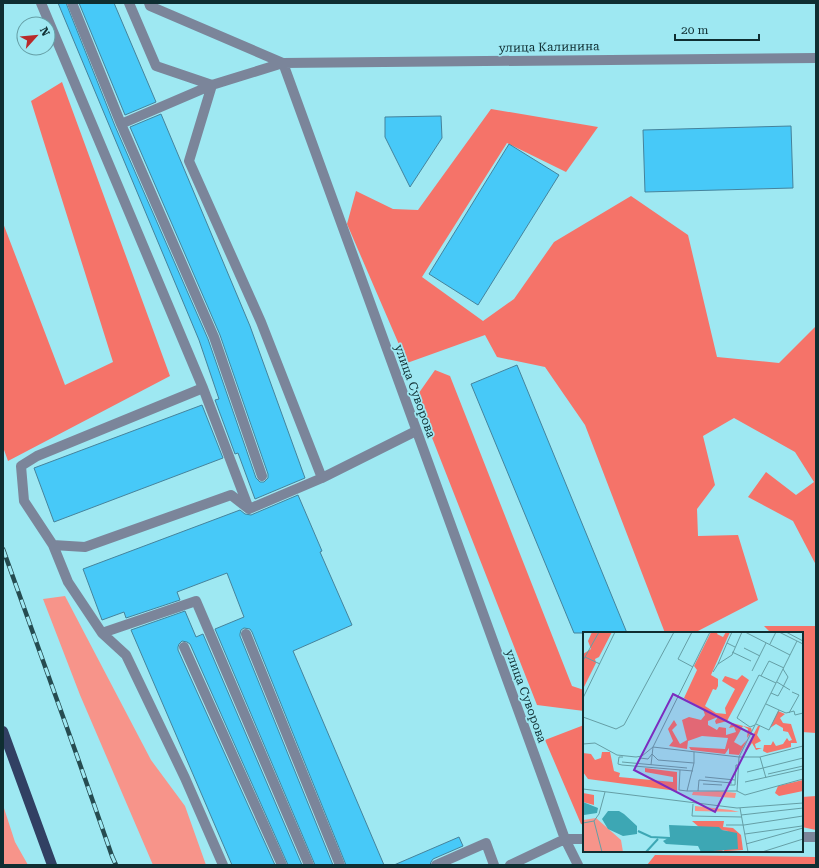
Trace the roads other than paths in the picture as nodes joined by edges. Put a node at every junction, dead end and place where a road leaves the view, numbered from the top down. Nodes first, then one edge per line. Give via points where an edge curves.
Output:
1 (42, 3) edge
2 (72, 3) edge
3 (129, 3) edge
4 (149, 3) edge
5 (816, 58) edge
6 (283, 63) junction
7 (212, 85) junction
8 (121, 124) junction
9 (203, 388) junction
10 (416, 431) junction
11 (262, 476) dead end
12 (322, 478) junction
13 (249, 509) junction
14 (53, 545) junction
15 (102, 633) junction
16 (246, 634) dead end
17 (184, 647) dead end
18 (3, 731) edge
19 (816, 836) edge
20 (803, 837) edge
21 (565, 839) junction
22 (583, 839) edge
23 (52, 865) edge
24 (223, 865) edge
25 (282, 865) edge
26 (308, 865) edge
27 (340, 865) edge
28 (436, 865) edge
29 (494, 865) edge
30 (510, 865) edge
31 (578, 865) edge

1 - 9 street
2 - 8 street
3 - 7 street via 156,66
4 - 6 street via 150,6
5 - 6 street, улица Калинина
6 - 7 street
6 - 10 street, улица Суворова
7 - 8 street
7 - 12 street via 189,161 261,322
8 - 11 street via 214,338
9 - 13 street
9 - 14 street via 37,456 22,466 24,501
10 - 12 street
10 - 21 street, улица Суворова
12 - 13 street
13 - 14 street via 231,495 85,547
14 - 15 street via 68,582
15 - 24 street via 126,655
15 - 26 street via 196,601
16 - 27 street
17 - 25 street
18 - 23 main road
19 - 20 street
21 - 22 street
21 - 30 street
21 - 31 street, улица Суворова
28 - 29 street via 486,843

